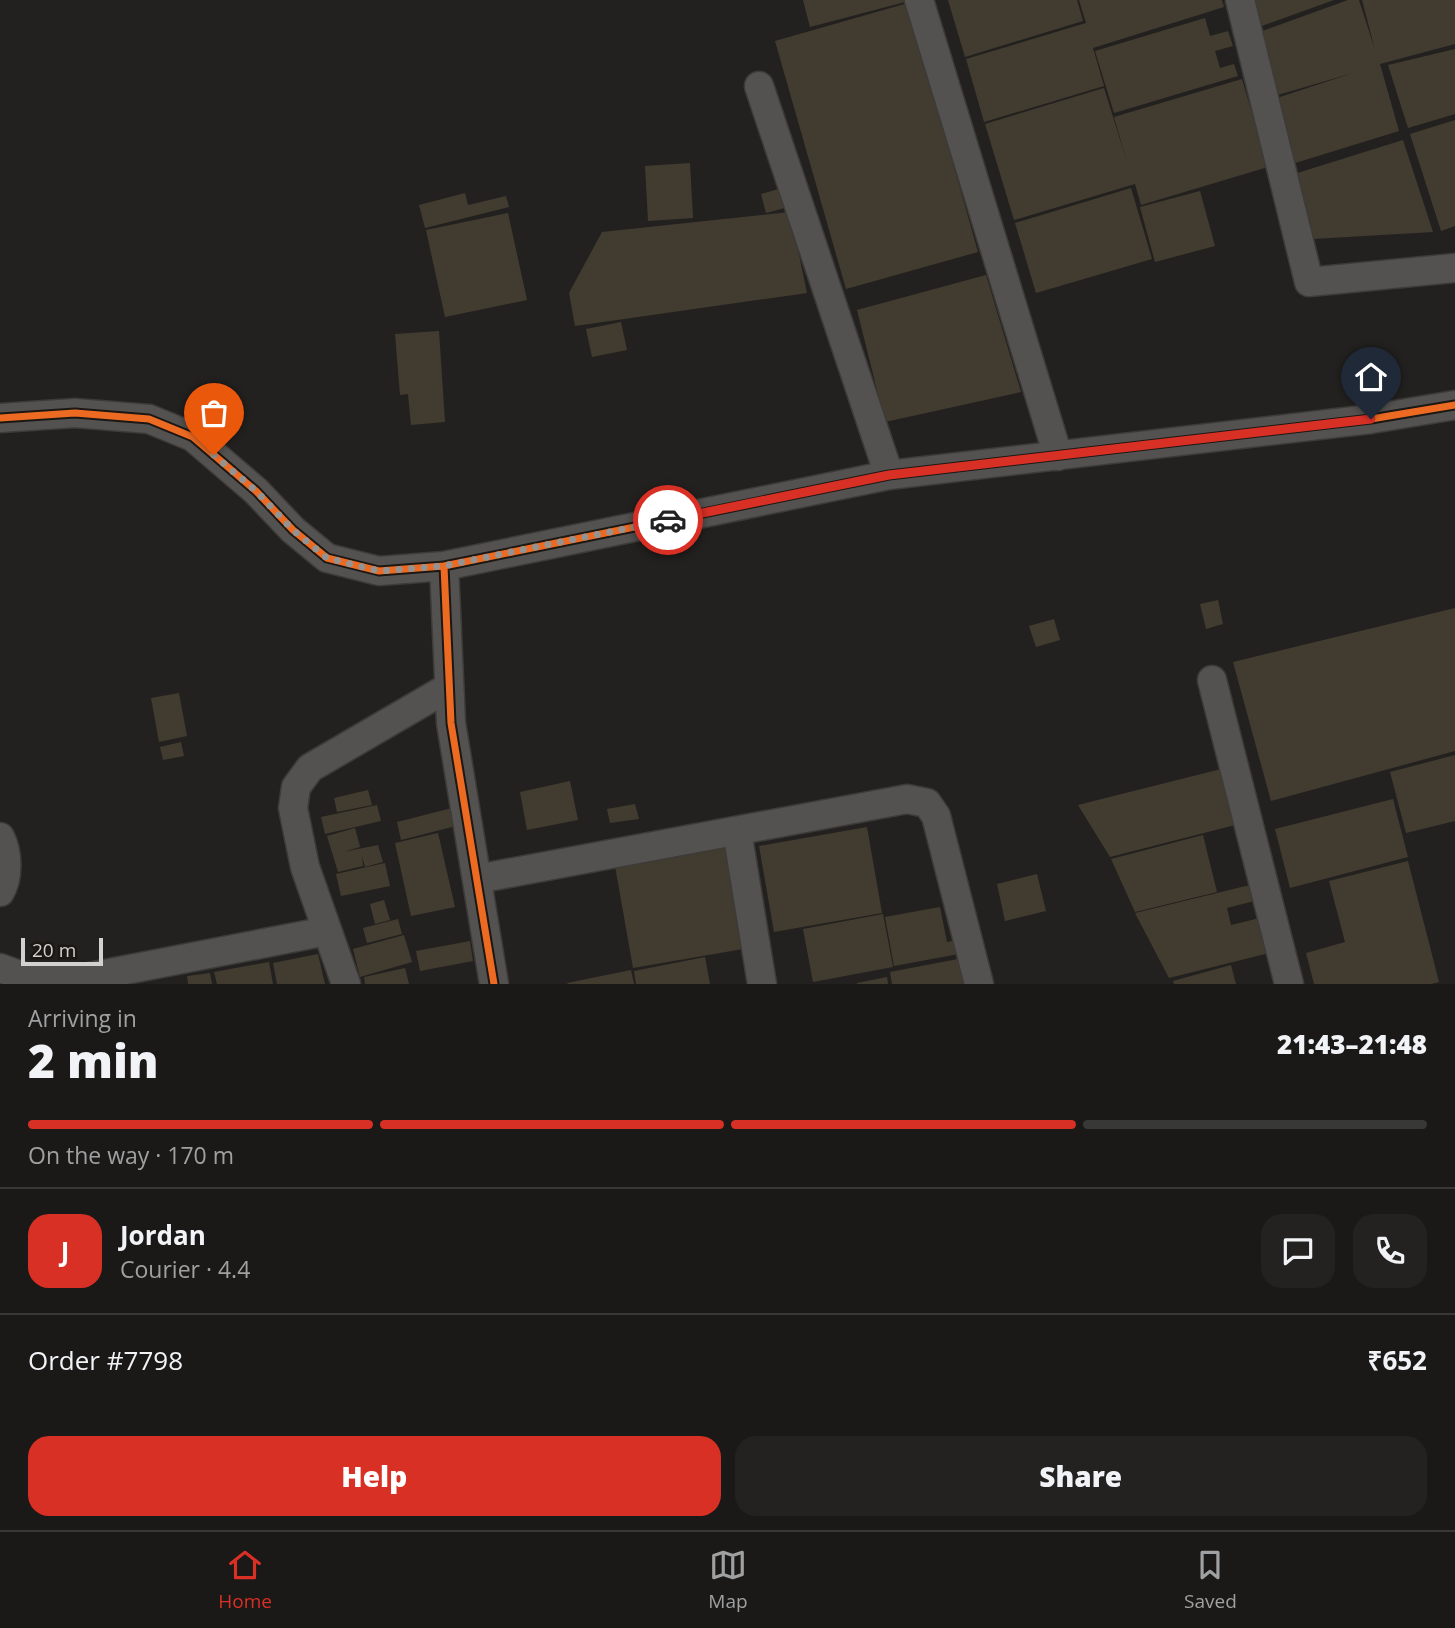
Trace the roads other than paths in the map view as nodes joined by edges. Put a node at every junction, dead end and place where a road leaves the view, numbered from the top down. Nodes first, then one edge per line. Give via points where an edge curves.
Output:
1 (919, 0) edge
2 (1240, 0) edge
3 (759, 86) dead end
4 (1455, 268) edge
5 (1455, 405) edge
6 (0, 418) edge
7 (1058, 456) junction
8 (889, 475) junction
9 (443, 566) junction
10 (1212, 680) dead end
11 (449, 687) junction
12 (737, 831) junction
13 (0, 836) edge
14 (477, 879) junction
15 (0, 892) edge
16 (327, 931) junction
17 (0, 968) edge
18 (346, 984) edge
19 (494, 984) edge
20 (762, 984) edge
21 (979, 984) edge
22 (1289, 984) edge

1 - 7 street
2 - 4 street via 1309,282
3 - 8 street
5 - 7 street
6 - 9 street via 75,413 149,419 193,437 327,558 379,571
7 - 8 street
8 - 9 street
9 - 11 street
10 - 22 street
11 - 14 street
11 - 16 street via 310,768 296,787 293,808 305,867
12 - 14 street
12 - 20 street
12 - 21 street via 907,799 927,803 942,836
13 - 15 street via 7,863
14 - 19 street
16 - 17 street via 84,978 33,980
16 - 18 street

